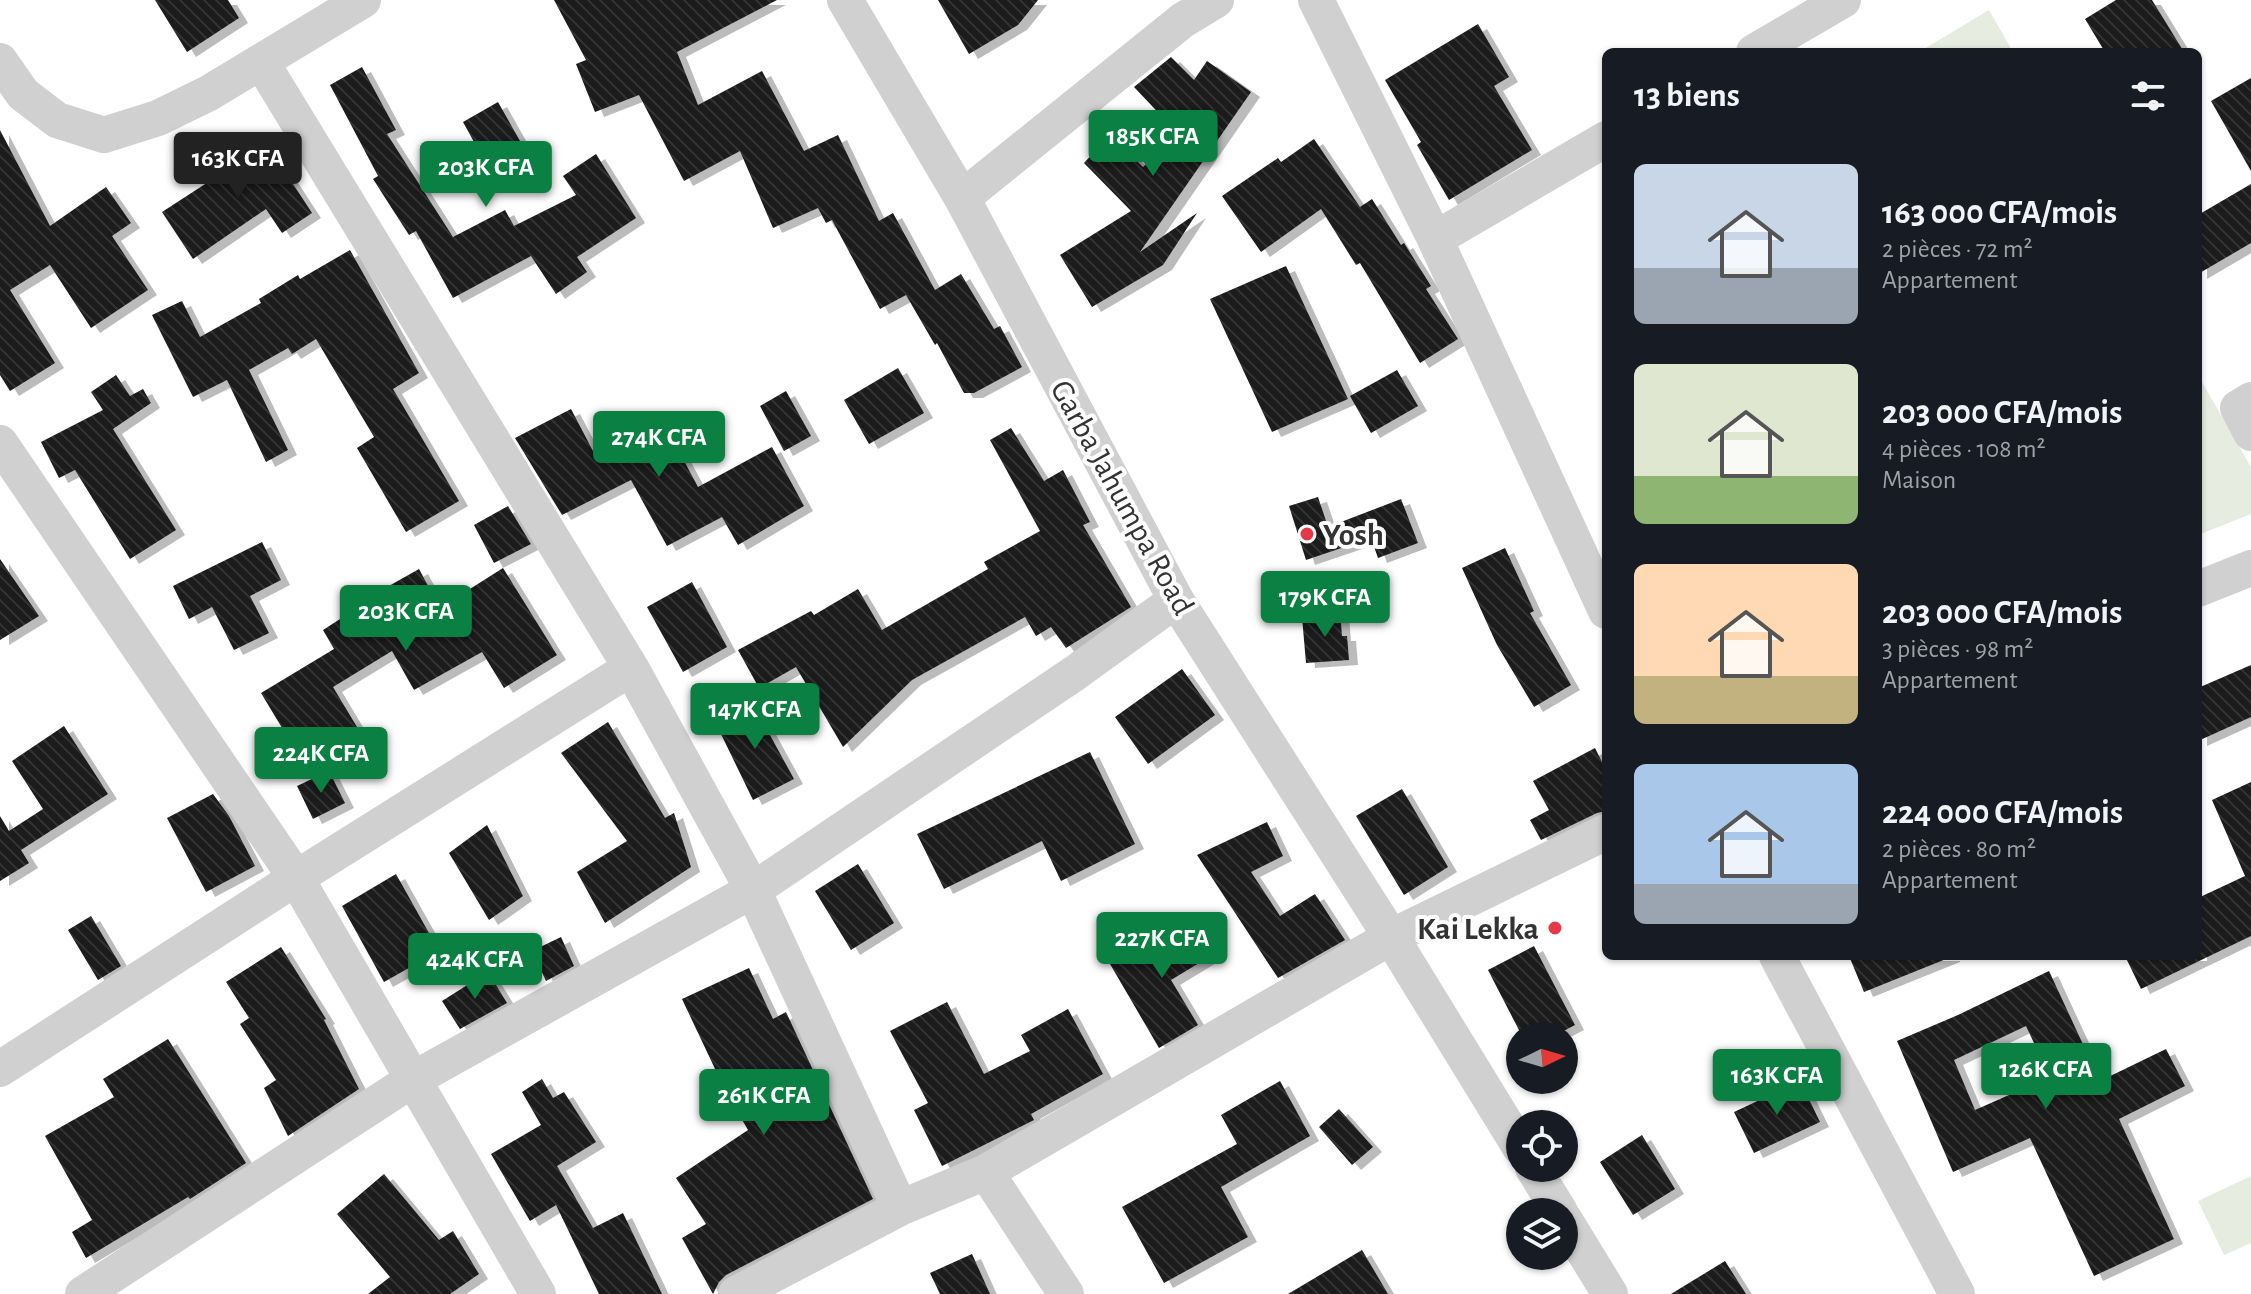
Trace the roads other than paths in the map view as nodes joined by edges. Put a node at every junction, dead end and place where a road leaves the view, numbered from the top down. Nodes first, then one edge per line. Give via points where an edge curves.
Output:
1 (363, 0) edge
2 (845, 0) edge
3 (1216, 0) edge
4 (1316, 0) edge
5 (1843, 0) edge
6 (1761, 48) edge
7 (0, 61) edge
8 (262, 63) junction
9 (12, 102) edge
10 (1602, 141) edge
11 (962, 198) junction
12 (1435, 239) junction
13 (2251, 400) edge
14 (2251, 433) edge
15 (0, 443) edge
16 (2251, 568) edge
17 (2202, 587) edge
18 (1176, 600) junction
19 (1602, 602) edge
20 (631, 668) junction
21 (1602, 834) edge
22 (296, 878) junction
23 (753, 890) junction
24 (1391, 937) junction
25 (1779, 960) edge
26 (0, 1069) edge
27 (412, 1080) junction
28 (1506, 1124) edge
29 (986, 1172) junction
30 (900, 1208) junction
31 (1578, 1242) edge
32 (83, 1294) edge
33 (538, 1294) edge
34 (736, 1294) edge
35 (1066, 1294) edge
36 (1610, 1294) edge
37 (1957, 1294) edge

1 - 8 street
2 - 11 street, Garba Jahumpa Road
3 - 11 street via 1183,20
4 - 12 street
5 - 6 street
7 - 9 street
8 - 9 street via 158,118 104,135
8 - 20 street
10 - 12 street
11 - 18 street, Garba Jahumpa Road
12 - 19 street
13 - 14 street via 2238,408
15 - 22 street
16 - 17 street
18 - 23 street
18 - 24 street, Garba Jahumpa Road
20 - 22 street
20 - 23 street
21 - 24 street
22 - 26 street
22 - 27 street
23 - 27 street
23 - 30 street
24 - 28 street, Garba Jahumpa Road
24 - 29 street
25 - 37 street
27 - 32 street
27 - 33 street
29 - 30 street
29 - 35 street
30 - 34 street
31 - 36 street

